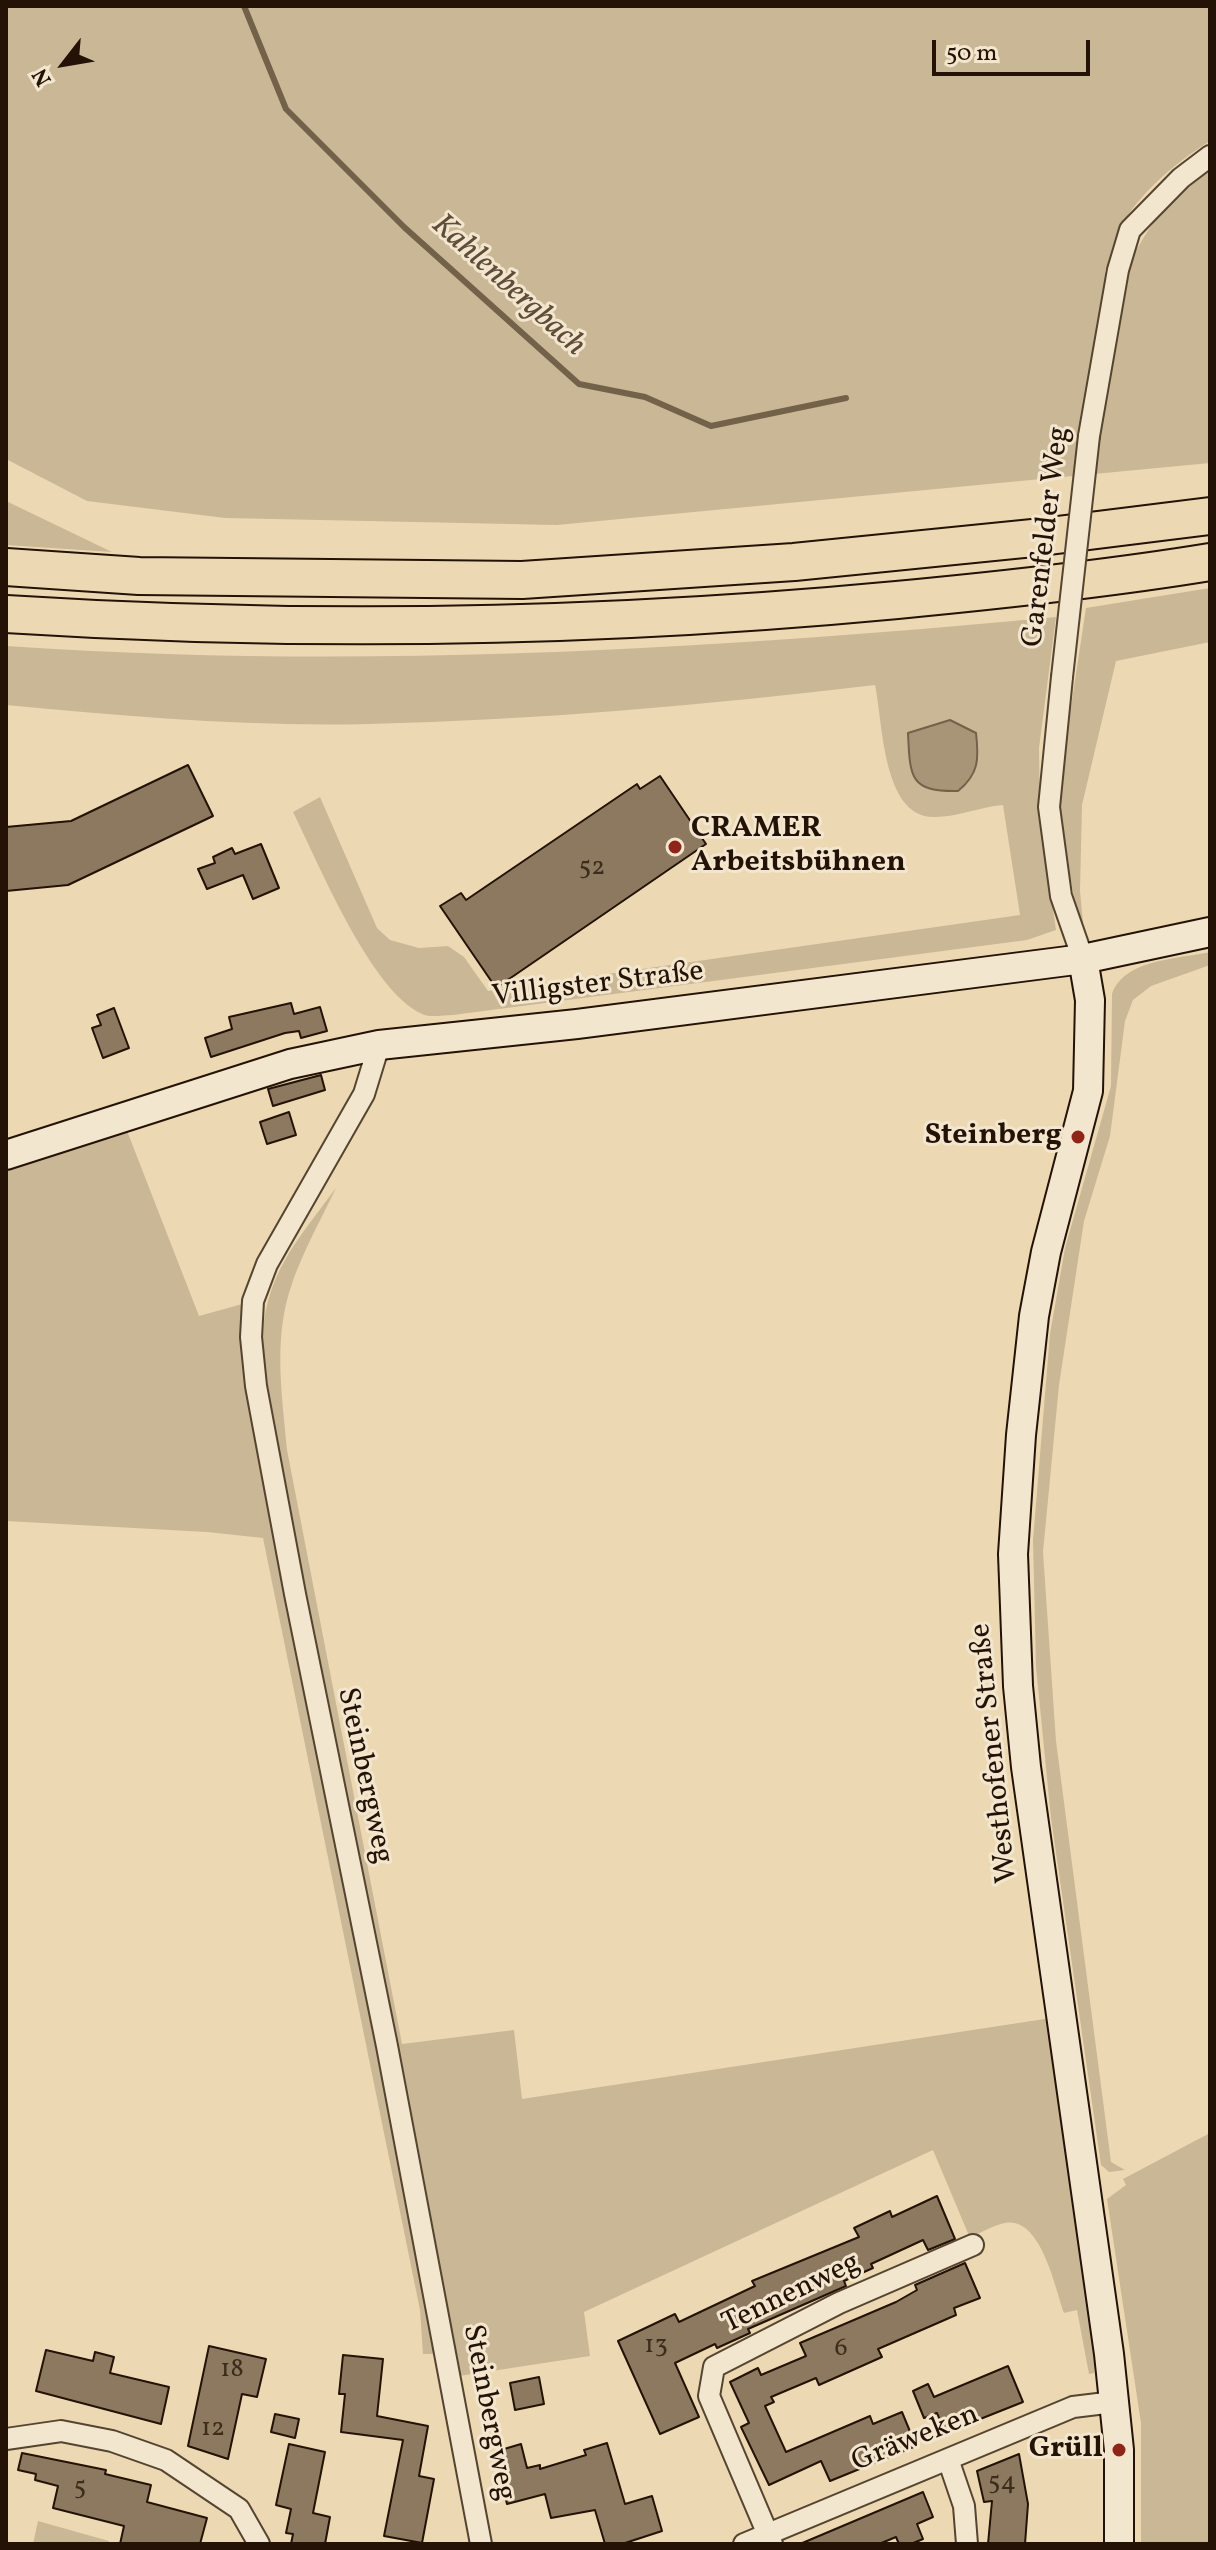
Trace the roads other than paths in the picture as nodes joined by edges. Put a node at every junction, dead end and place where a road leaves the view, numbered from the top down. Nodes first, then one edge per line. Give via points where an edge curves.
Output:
1 (1210, 156) edge
2 (1210, 516) edge
3 (1210, 562) edge
4 (6, 567) edge
5 (6, 614) edge
6 (1210, 932) edge
7 (1083, 959) junction
8 (379, 1045) junction
9 (6, 1155) edge
10 (973, 2245) dead end
11 (1114, 2402) junction
12 (6, 2439) edge
13 (948, 2459) junction
14 (770, 2539) edge
15 (259, 2544) edge
16 (481, 2544) edge
17 (744, 2544) edge
18 (967, 2544) edge
19 (1119, 2544) edge

1 - 7 street, Garenfelder Weg, bridge via 1130,230 1114,285 1089,436 1049,807 1061,896
2 - 4 highway via 794,562 522,580 139,576
3 - 5 highway via 1100,580 645,620 423,626 121,622
6 - 7 street, Villigster Straße
7 - 8 street, Villigster Straße
7 - 11 street, Westhofener Straße via 1090,1000 1088,1091 1034,1316 1013,1554 1026,1767
8 - 9 street, Villigster Straße via 290,1064
8 - 16 street, Steinbergweg via 364,1094 267,1264 253,1301 251,1337 295,1594
10 - 14 street, Tennenweg via 839,2303 714,2367 709,2396
11 - 13 street, Gräweken via 1073,2407
11 - 19 street, Westhofener Straße
12 - 15 street via 61,2431 166,2460 239,2509
13 - 14 street, Gräweken
13 - 18 street via 964,2506
14 - 17 street, Gräweken

